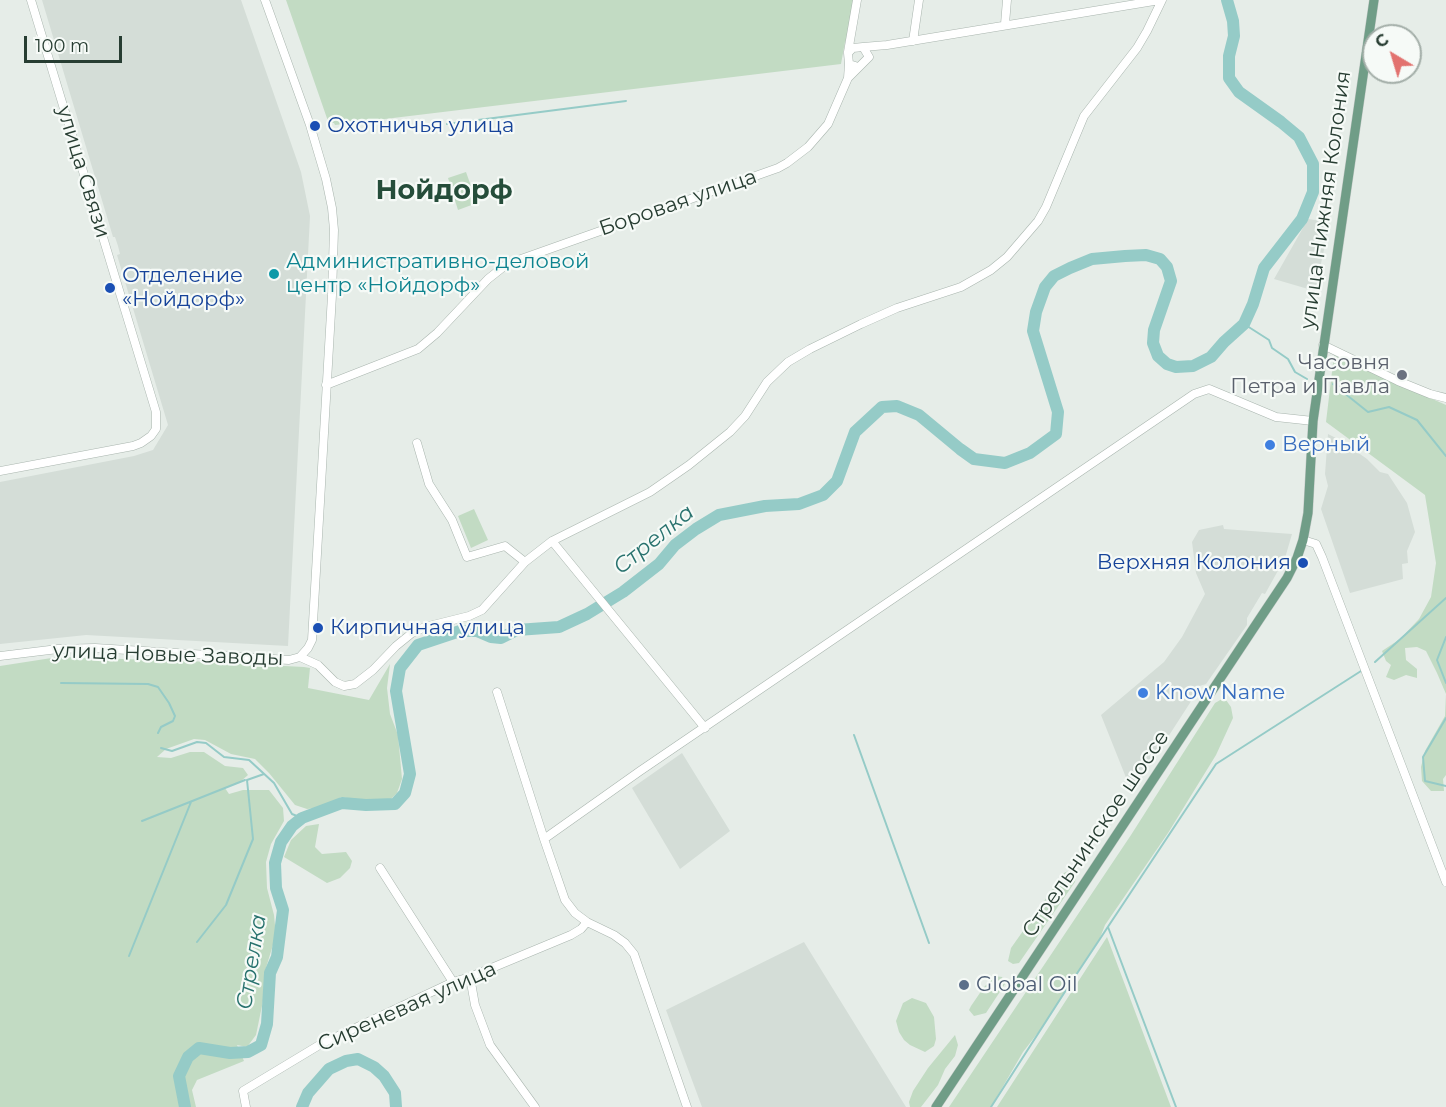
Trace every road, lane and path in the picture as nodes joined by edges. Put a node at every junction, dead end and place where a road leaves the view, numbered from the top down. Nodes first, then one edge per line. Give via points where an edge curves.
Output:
1 (31, 0) edge
2 (265, 0) edge
3 (857, 0) edge
4 (919, 0) edge
5 (1007, 0) edge
6 (1161, 0) edge
7 (1374, 0) edge
8 (1005, 24) junction
9 (913, 41) junction
10 (850, 43) junction
11 (887, 45) junction
12 (861, 47) junction
13 (848, 53) junction
14 (869, 57) junction
15 (849, 64) junction
16 (858, 67) junction
17 (848, 78) junction
18 (1323, 345) junction
19 (326, 385) junction
20 (1446, 398) edge
21 (1313, 421) junction
22 (417, 443) dead end
23 (0, 471) edge
24 (1308, 513) joint
25 (1303, 540) junction
26 (552, 541) junction
27 (525, 562) junction
28 (303, 654) junction
29 (0, 656) edge
30 (497, 692) dead end
31 (705, 728) junction
32 (544, 839) junction
33 (381, 868) dead end
34 (1446, 882) edge
35 (586, 922) junction
36 (470, 977) junction
37 (453, 982) junction
38 (246, 1107) edge
39 (535, 1107) edge
40 (687, 1107) edge
41 (936, 1107) edge

1 - 23 street, улица Связи via 156,412 156,429 133,446
2 - 19 street via 331,197 334,230
3 - 10 street
4 - 9 street
5 - 8 street
6 - 8 street
6 - 26 street, улица Новые Заводы via 1137,48 1084,116 1038,221 1007,257 969,283 897,308 802,353 776,372 738,424 689,465 642,496
7 - 18 main road, улица Нижняя Колония
8 - 9 street
9 - 11 street
10 - 12 street
10 - 13 street
11 - 12 street
11 - 14 street
12 - 13 street
12 - 14 street
13 - 15 street
14 - 16 street
15 - 16 street
15 - 17 street, Боровая улица
16 - 17 street, Боровая улица
17 - 19 street, Боровая улица via 828,124 787,164 507,264 418,349
18 - 20 street via 1398,381
18 - 21 main road, улица Нижняя Колония
19 - 28 street via 312,640
21 - 24 main road, улица Нижняя Колония
21 - 31 street via 1276,417 1209,390 1194,394
22 - 27 street via 429,484 452,520 467,557 505,546
24 - 25 main road, Стрельнинское шоссе
25 - 34 street via 1316,544 1322,557
25 - 41 main road, Стрельнинское шоссе via 1287,578
26 - 27 street, улица Новые Заводы
26 - 31 street
27 - 28 street, улица Новые Заводы via 482,609 412,633 355,684 344,686 335,682
28 - 29 street, улица Новые Заводы via 289,660 95,648
30 - 32 street
31 - 32 street
32 - 35 street via 565,900
33 - 37 street
35 - 36 street, Сиреневая улица via 571,935
35 - 40 street via 614,935 634,954
36 - 37 street, Сиреневая улица
36 - 39 street via 490,1046
37 - 38 street, Сиреневая улица via 311,1050 243,1091

